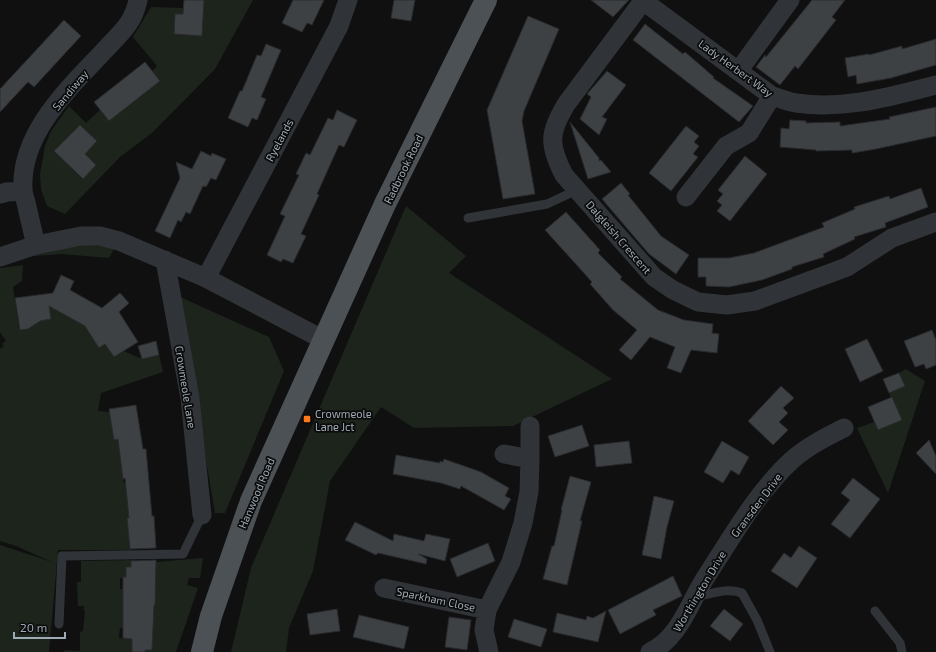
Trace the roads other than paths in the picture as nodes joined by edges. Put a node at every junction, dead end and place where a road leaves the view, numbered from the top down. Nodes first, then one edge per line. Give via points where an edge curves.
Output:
1 (138, 0) edge
2 (348, 0) edge
3 (486, 0) edge
4 (790, 0) edge
5 (642, 1) edge
6 (739, 70) junction
7 (936, 85) edge
8 (772, 96) junction
9 (577, 190) junction
10 (23, 191) junction
11 (0, 194) edge
12 (686, 197) dead end
13 (468, 218) dead end
14 (936, 222) edge
15 (36, 245) junction
16 (0, 258) edge
17 (165, 260) junction
18 (206, 278) junction
19 (324, 340) junction
20 (530, 426) dead end
21 (844, 428) dead end
22 (504, 454) dead end
23 (530, 459) junction
24 (202, 515) joint
25 (727, 544) joint
26 (384, 588) dead end
27 (694, 597) junction
28 (488, 610) junction
29 (875, 611) dead end
30 (59, 624) dead end
31 (202, 652) edge
32 (489, 652) edge
33 (650, 652) edge
34 (770, 652) edge
35 (902, 652) edge

1 - 10 street, Sandiway via 130,23 57,103 32,140 24,172
2 - 18 street, Ryelands via 339,26
3 - 19 main road, Radbrook Road via 385,204
4 - 6 street
5 - 6 street, Lady Herbert Way
5 - 9 street, Dalgleish Crescent via 557,119 552,139 555,157 564,175
6 - 8 street, Lady Herbert Way
7 - 8 street, Lady Herbert Way via 852,104 795,103
8 - 12 street via 749,133 726,146
9 - 13 lane via 547,204
9 - 14 street, Dalgleish Crescent via 654,277 698,302 727,305 755,301 847,267 892,238
10 - 11 street
10 - 15 street, Sandiway
15 - 16 street
15 - 17 street via 81,236 100,236
17 - 18 street
17 - 24 street, Crowmeole Lane via 190,398
18 - 19 street
19 - 31 main road, Hanwood Road via 251,501 211,616
20 - 23 street, Sparkham Close
21 - 25 street, Gransden Drive via 793,459 765,490
22 - 23 street
23 - 28 street, Sparkham Close via 529,492 523,523 511,562
24 - 30 lane via 183,554 62,556
25 - 27 street, Worthington Drive
26 - 28 street, Sparkham Close
27 - 33 street, Worthington Drive via 687,614 672,635
27 - 34 lane via 729,590 742,593
28 - 32 street, Sparkham Close via 484,630
29 - 35 lane via 900,643

